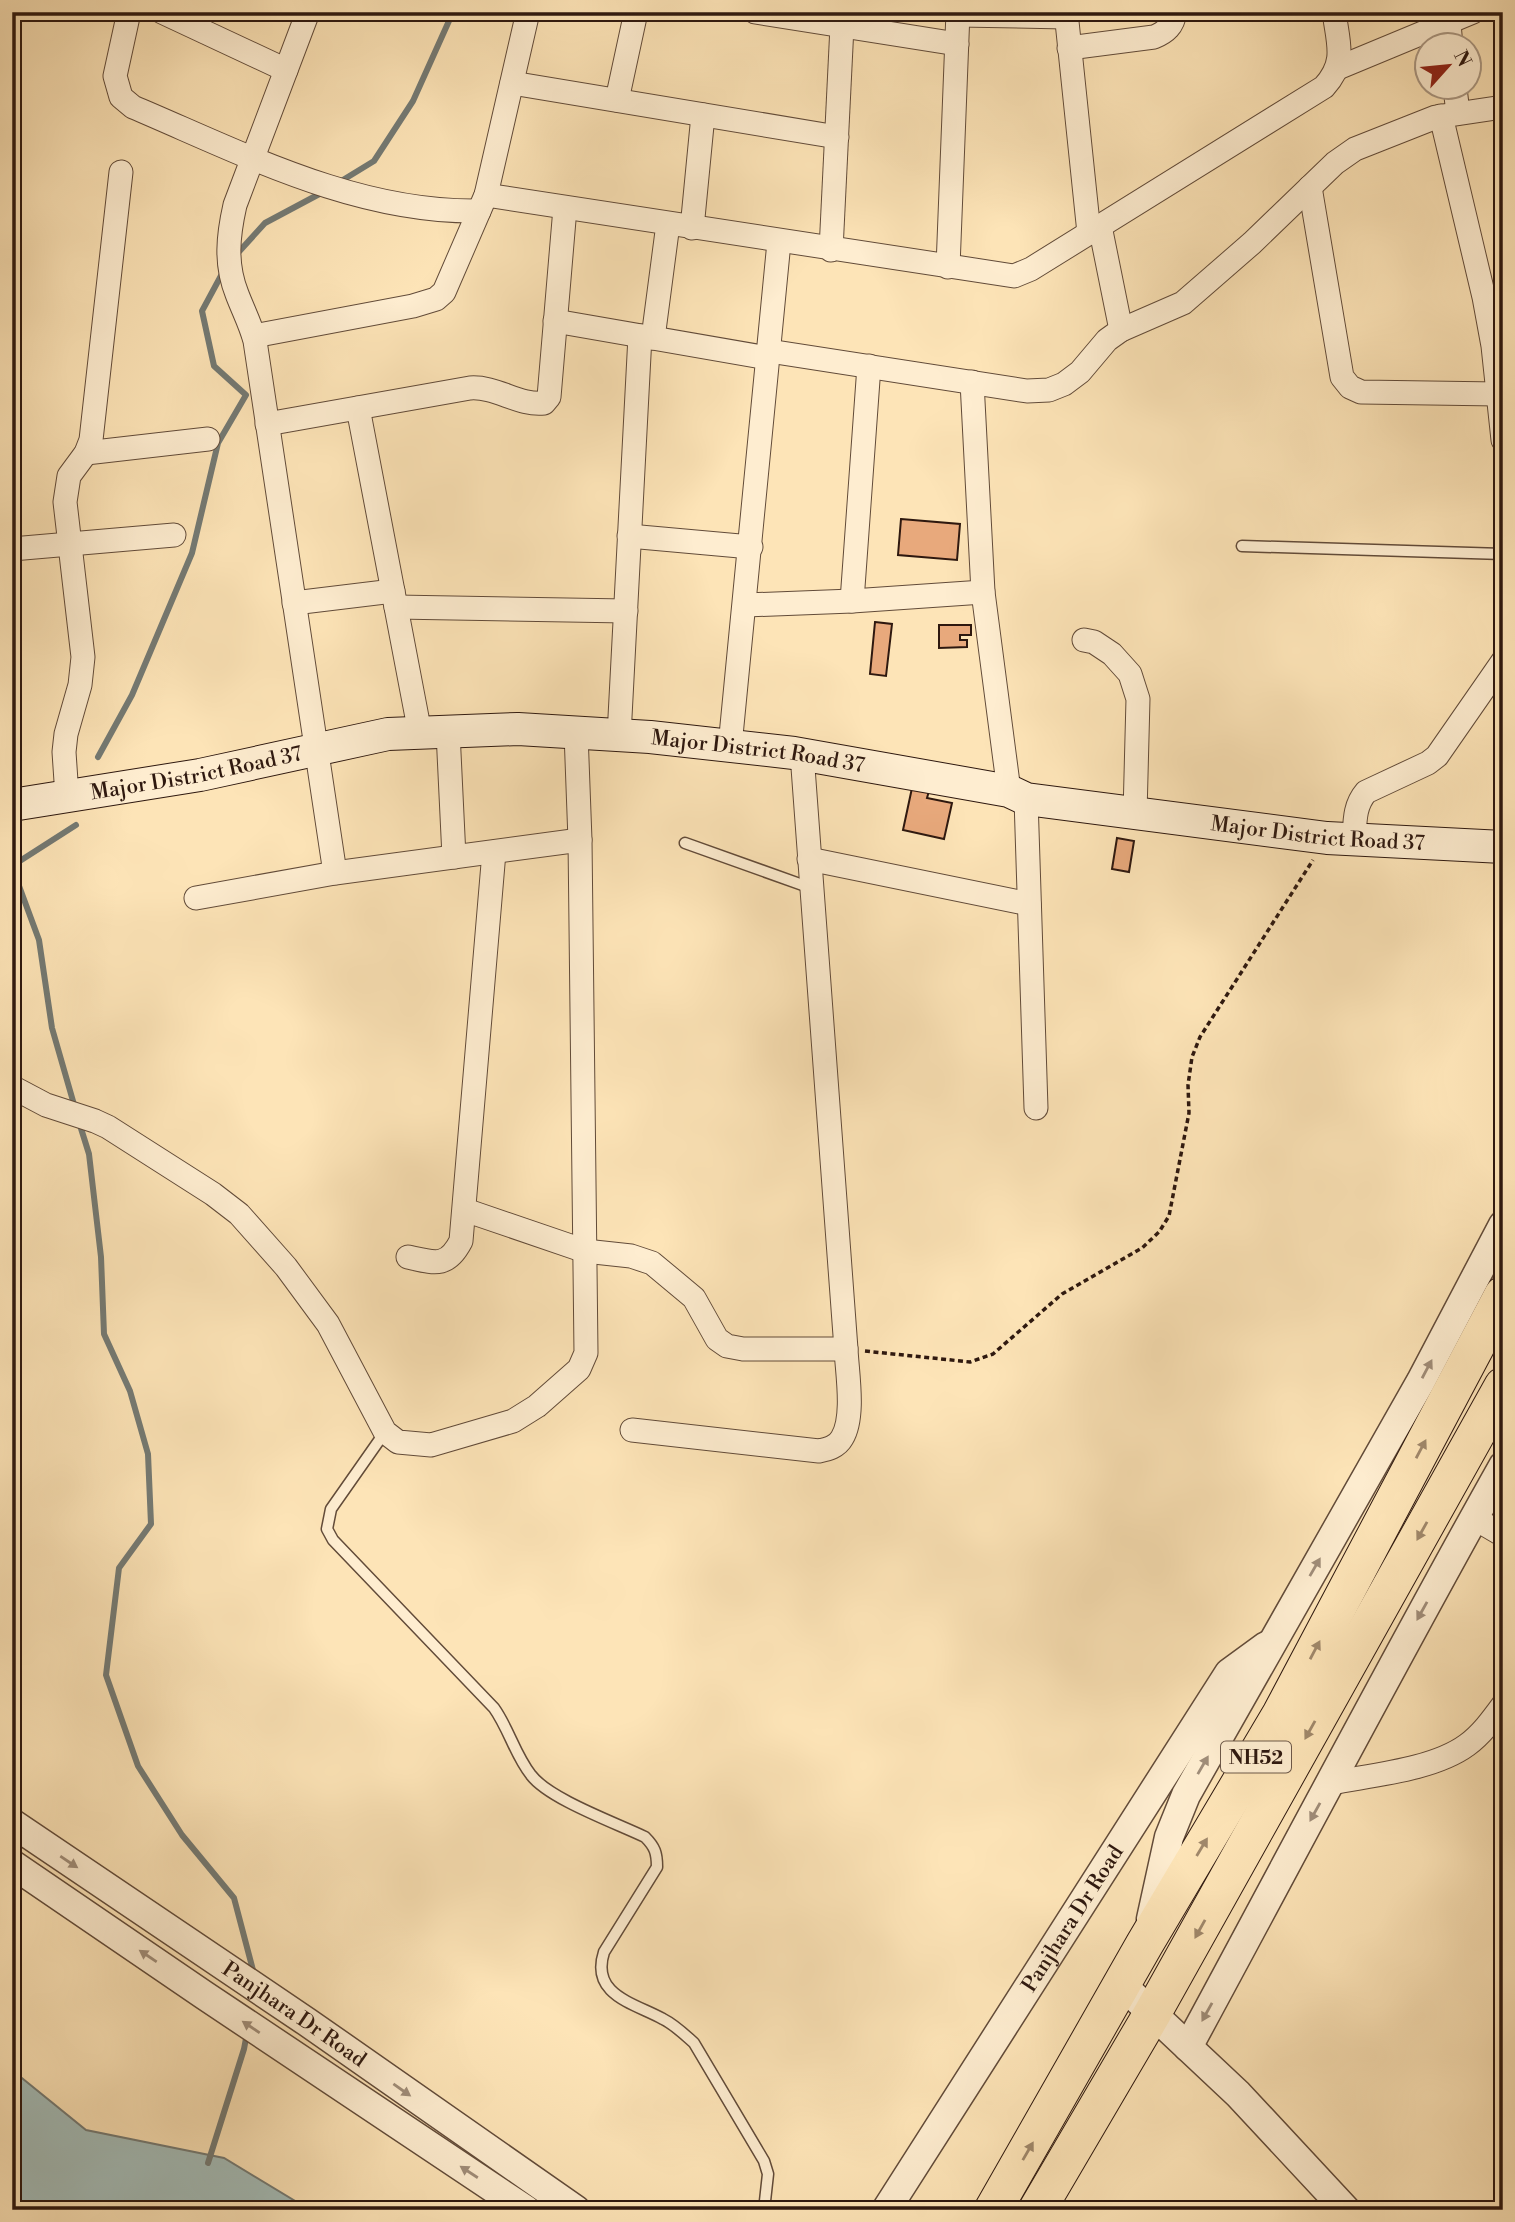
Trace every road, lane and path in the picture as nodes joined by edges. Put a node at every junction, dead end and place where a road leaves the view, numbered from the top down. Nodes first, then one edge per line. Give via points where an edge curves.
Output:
1 (129, 12) edge
2 (162, 12) edge
3 (308, 12) edge
4 (528, 12) edge
5 (636, 12) edge
6 (755, 12) edge
7 (1175, 12) edge
8 (1334, 12) edge
9 (1473, 12) edge
10 (958, 13) edge
11 (1066, 14) edge
12 (1449, 17) edge
13 (842, 26) junction
14 (957, 44) junction
15 (1069, 48) junction
16 (1338, 68) junction
17 (286, 70) junction
18 (512, 83) junction
19 (617, 100) junction
20 (1452, 102) edge
21 (1503, 107) edge
22 (703, 115) junction
23 (1449, 115) junction
24 (837, 137) junction
25 (253, 158) junction
26 (121, 172) dead end
27 (1310, 187) junction
28 (483, 203) junction
29 (565, 208) junction
30 (668, 224) junction
31 (692, 228) junction
32 (1095, 229) junction
33 (779, 242) junction
34 (831, 250) junction
35 (948, 267) junction
36 (555, 321) junction
37 (1121, 330) junction
38 (254, 337) junction
39 (646, 337) junction
40 (769, 354) junction
41 (869, 366) junction
42 (972, 382) junction
43 (1498, 394) junction
44 (358, 408) junction
45 (267, 424) junction
46 (208, 439) dead end
47 (1503, 440) edge
48 (86, 453) junction
49 (174, 535) dead end
50 (629, 536) junction
51 (69, 544) junction
52 (1242, 546) dead end
53 (751, 547) junction
54 (12, 549) edge
55 (1503, 554) edge
56 (983, 592) junction
57 (394, 599) junction
58 (852, 601) junction
59 (294, 603) junction
60 (746, 605) junction
61 (626, 611) junction
62 (1084, 639) dead end
63 (1503, 661) edge
64 (434, 732) junction
65 (576, 733) junction
66 (619, 736) junction
67 (730, 746) junction
68 (316, 749) junction
69 (802, 754) junction
70 (1018, 795) junction
71 (67, 796) junction
72 (12, 805) edge
73 (1135, 814) junction
74 (1341, 839) junction
75 (580, 841) junction
76 (685, 842) dead end
77 (1503, 847) edge
78 (494, 852) junction
79 (454, 857) junction
80 (809, 859) junction
81 (335, 873) junction
82 (811, 888) junction
83 (195, 898) dead end
84 (1029, 904) junction
85 (12, 1087) edge
86 (1036, 1108) dead end
87 (465, 1210) junction
88 (1503, 1225) edge
89 (585, 1251) junction
90 (408, 1257) dead end
91 (1503, 1295) edge
92 (846, 1349) junction
93 (1503, 1386) edge
94 (632, 1430) dead end
95 (384, 1432) junction
96 (1503, 1466) edge
97 (1474, 1518) junction
98 (1503, 1535) edge
99 (1274, 1639) junction
100 (1503, 1705) edge
101 (1331, 1783) junction
102 (12, 1823) edge
103 (12, 1864) edge
104 (1144, 1945) junction
105 (1122, 1985) junction
106 (1152, 2014) junction
107 (1188, 2047) junction
108 (526, 2210) edge
109 (576, 2210) edge
110 (764, 2210) edge
111 (886, 2210) edge
112 (993, 2210) edge
113 (1037, 2210) edge
114 (1346, 2210) edge

1 - 25 street via 115,76 121,97 133,107
2 - 17 street
3 - 17 street
4 - 18 street
5 - 19 street
6 - 13 street
7 - 15 street via 1172,25 1154,37
8 - 16 street
9 - 12 street
10 - 11 street
10 - 14 street
11 - 15 street
12 - 16 street
13 - 14 street
13 - 24 street
14 - 35 street
15 - 32 street
16 - 32 street via 1324,87
17 - 25 street
18 - 19 street
18 - 28 street
19 - 22 street
20 - 23 street
21 - 23 street
22 - 24 street
22 - 31 street
23 - 27 street via 1355,149
23 - 43 street
24 - 34 street
25 - 28 street via 374,201 452,212
25 - 38 street via 228,235 228,254
26 - 48 street
27 - 37 street via 1183,303
27 - 43 street via 1342,377 1350,387 1361,392
28 - 29 street
28 - 38 street via 448,284 436,299
29 - 30 street
29 - 36 street
30 - 31 street
30 - 39 street
31 - 33 street
32 - 35 street via 1014,276
32 - 37 street
33 - 34 street
33 - 40 street
34 - 35 street
36 - 39 street
36 - 44 street via 549,397 544,403 477,387
37 - 42 street via 1080,372 1049,390
38 - 45 street
39 - 40 street
39 - 50 street
40 - 41 street
40 - 53 street
41 - 42 street
41 - 58 street
42 - 56 street
43 - 47 street
44 - 45 street
44 - 57 street
45 - 59 street
46 - 48 street
48 - 51 street via 69,476 65,502
49 - 51 street
50 - 53 street
50 - 61 street
51 - 54 street
51 - 71 street via 83,657 66,734
52 - 55 lane
53 - 60 street
56 - 58 street
56 - 70 street
57 - 59 street
57 - 61 street
57 - 64 street
58 - 60 street
59 - 68 street
60 - 67 street
61 - 66 street
62 - 73 street via 1112,654 1130,674 1138,699
63 - 74 street via 1437,756 1366,792
64 - 65 main road, Major District Road 37 via 518,729
64 - 68 main road, Major District Road 37 via 388,734
64 - 79 street
65 - 66 main road, Major District Road 37
65 - 75 street
66 - 67 main road, Major District Road 37
67 - 69 main road, Major District Road 37
68 - 71 main road, Major District Road 37 via 200,775
68 - 81 street
69 - 70 main road, Major District Road 37
69 - 80 street
70 - 73 main road, Major District Road 37
70 - 84 street
71 - 72 main road, Major District Road 37
73 - 74 main road, Major District Road 37
74 - 77 main road, Major District Road 37
74 - 92 path via 1200,1037 1192,1057 1189,1113 1169,1216 1159,1232 1142,1248 1062,1294 993,1354 970,1362
75 - 78 street
75 - 89 street
76 - 82 lane
78 - 79 street
78 - 87 street
79 - 81 street
80 - 82 street
80 - 84 street
81 - 83 street
82 - 92 street
84 - 86 street
85 - 95 street via 46,1105 108,1127 239,1214 328,1324
87 - 89 street
87 - 90 street via 455,1253 437,1263
99 -> 88 street via 1421,1381
89 - 92 street via 652,1263 694,1298 716,1339 727,1346
89 - 95 street via 586,1353 579,1369 537,1406 488,1430 431,1445 398,1442
104 -> 91 highway, NH52 via 1281,1714
92 - 94 street via 849,1411 842,1438 833,1447 819,1451
93 -> 106 highway, NH52
95 - 110 lane via 331,1509 327,1529 494,1708 531,1776 549,1792 655,1846 657,1867 604,1952 601,1975 621,1999 664,2019 694,2043 764,2161 768,2174
96 - 97 street
97 - 98 street
97 -> 101 street
104 -> 99 street via 1170,1837 1186,1795
99 - 111 street, Panjhara Dr Road via 1229,1672
100 - 101 street via 1466,1746 1423,1765
101 -> 107 street
102 -> 109 street, Panjhara Dr Road
108 -> 103 street, Panjhara Dr Road
104 - 105 highway, NH52
105 - 106 street
112 -> 105 highway, NH52
106 - 107 street
106 - 113 highway, NH52
107 - 114 street

